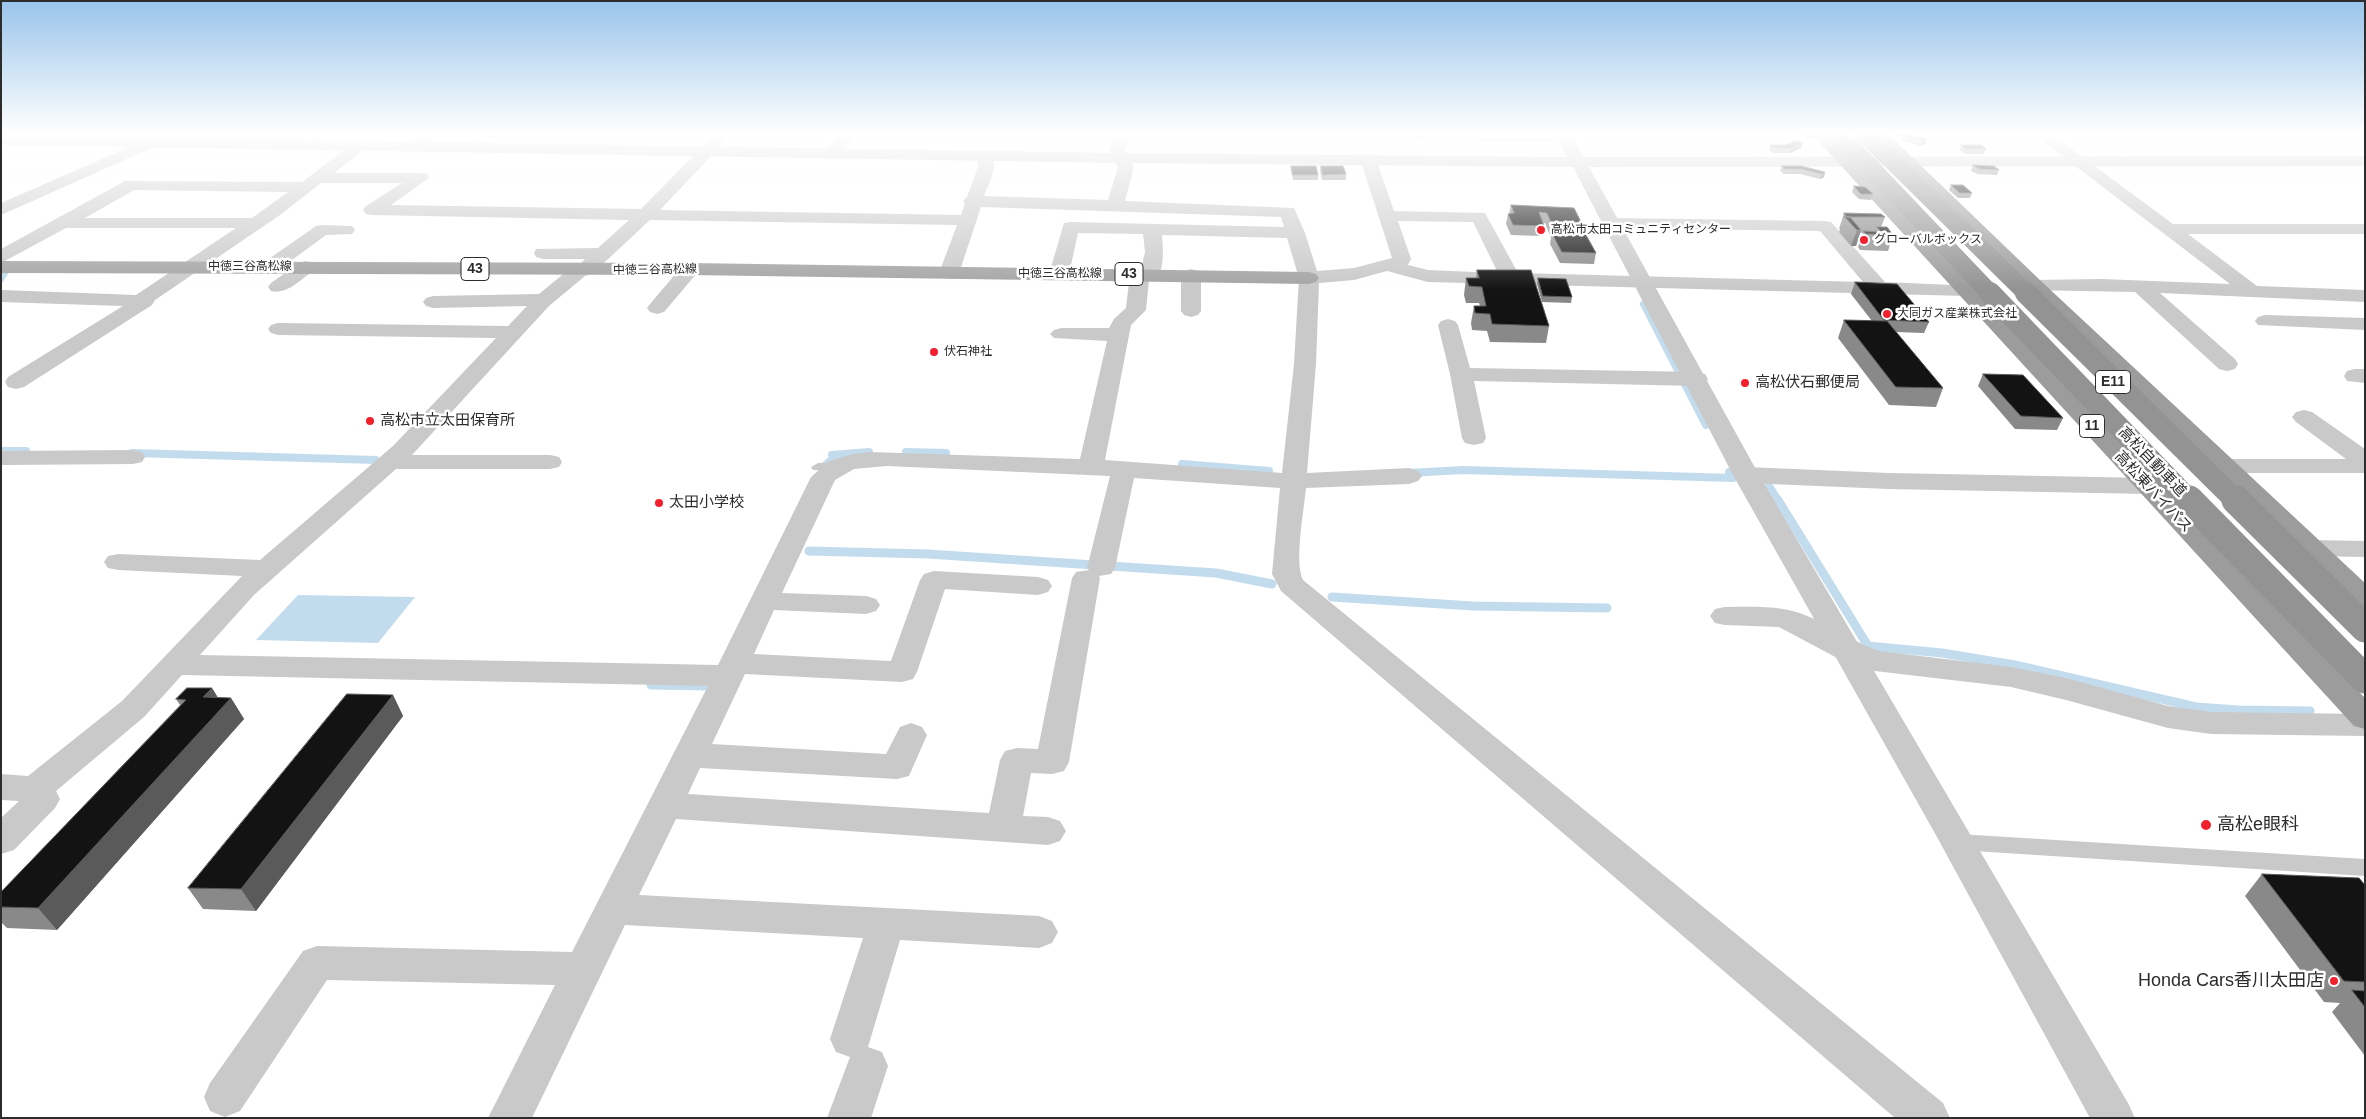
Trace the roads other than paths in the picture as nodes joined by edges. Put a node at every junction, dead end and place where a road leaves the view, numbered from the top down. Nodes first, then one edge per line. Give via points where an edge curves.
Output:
1 (56, 185) edge
2 (167, 185) edge
3 (309, 185) edge
4 (410, 185) edge
5 (673, 185) edge
6 (978, 185) edge
7 (1121, 185) edge
8 (1377, 185) edge
9 (1591, 185) edge
10 (1867, 185) edge
11 (1888, 185) edge
12 (1917, 185) edge
13 (1932, 185) edge
14 (2108, 185) edge
15 (1, 199) edge
16 (25, 199) junction
17 (884, 199) dead end
18 (972, 201) junction
19 (1115, 206) junction
20 (1, 210) edge
21 (647, 213) junction
22 (1387, 216) junction
23 (873, 218) junction
24 (966, 220) junction
25 (64, 222) junction
26 (256, 223) junction
27 (1613, 223) junction
28 (2167, 229) junction
29 (2365, 229) edge
30 (346, 230) dead end
31 (1152, 230) junction
32 (1296, 233) junction
33 (542, 252) dead end
34 (603, 254) junction
35 (1, 258) edge
36 (192, 266) junction
37 (1388, 266) junction
38 (1, 267) edge
39 (270, 267) junction
40 (306, 267) junction
41 (690, 269) junction
42 (582, 270) junction
43 (949, 273) junction
44 (1059, 274) junction
45 (1145, 274) junction
46 (1191, 275) junction
47 (1309, 278) junction
48 (1511, 279) junction
49 (1646, 283) junction
50 (2035, 286) junction
51 (2140, 286) junction
52 (278, 287) dead end
53 (1880, 289) junction
54 (1966, 290) junction
55 (2254, 292) junction
56 (1, 296) edge
57 (2365, 296) edge
58 (544, 300) junction
59 (140, 301) junction
60 (433, 302) dead end
61 (658, 308) dead end
62 (1191, 311) dead end
63 (2265, 321) dead end
64 (2365, 324) edge
65 (1448, 325) dead end
66 (278, 329) dead end
67 (514, 332) junction
68 (1120, 335) junction
69 (1060, 337) dead end
70 (2227, 364) dead end
71 (1462, 374) junction
72 (1697, 379) junction
73 (16, 382) dead end
74 (2304, 417) dead end
75 (1474, 438) dead end
76 (133, 457) dead end
77 (1, 458) edge
78 (2365, 461) edge
79 (389, 462) junction
80 (550, 462) dead end
81 (2225, 466) junction
82 (2365, 466) edge
83 (1091, 467) junction
84 (1124, 468) junction
85 (1746, 475) junction
86 (1409, 476) dead end
87 (1292, 481) junction
88 (2148, 486) junction
89 (2310, 548) junction
90 (2365, 549) edge
91 (118, 562) dead end
92 (268, 569) junction
93 (1038, 586) dead end
94 (2365, 599) edge
95 (764, 600) junction
96 (866, 605) dead end
97 (1725, 616) dead end
98 (2365, 628) edge
99 (1850, 652) junction
100 (175, 665) junction
101 (731, 669) junction
102 (2365, 679) edge
103 (2365, 718) edge
104 (2365, 725) edge
105 (911, 735) dead end
106 (690, 755) junction
107 (1, 787) edge
108 (35, 789) junction
109 (665, 805) junction
110 (1003, 828) junction
111 (1048, 831) dead end
112 (1, 840) edge
113 (1958, 842) junction
114 (2365, 868) edge
115 (613, 909) junction
116 (886, 924) junction
117 (1039, 932) dead end
118 (584, 969) junction
119 (225, 1097) dead end
120 (510, 1118) edge
121 (849, 1118) edge
122 (1928, 1118) edge
123 (2113, 1118) edge

1 - 16 street
2 - 25 street via 131,186
3 - 26 street
4 - 21 street via 372,210
5 - 21 street
6 - 18 street
7 - 19 street
8 - 22 street
9 - 27 street
10 - 54 highway, 高松東バイパス / 11
11 - 102 highway, 高松自動車道 / E11, bridge
12 - 98 highway, 高松自動車道 / E11, bridge
13 - 50 highway
14 - 28 street
15 - 16 street
16 - 20 street
17 - 23 street
18 - 19 street
18 - 24 street
19 - 32 street via 1288,212
21 - 23 street
21 - 34 street
22 - 37 street via 1402,259 1398,264
22 - 48 street via 1479,217
23 - 24 street
24 - 43 street
25 - 26 street
25 - 35 street
26 - 36 street
27 - 49 street
27 - 53 street via 1825,226
28 - 29 street
28 - 55 street
30 - 39 street via 322,230
31 - 32 street
31 - 44 street via 1070,227
31 - 45 street via 1154,252
32 - 47 street
33 - 34 street
34 - 42 street
36 - 38 main road, 中徳三谷高松線 / 43
36 - 39 main road, 中徳三谷高松線 / 43
36 - 59 street
37 - 47 street via 1354,274
37 - 48 street via 1428,276
39 - 40 main road, 中徳三谷高松線 / 43
40 - 42 main road, 中徳三谷高松線 / 43
40 - 52 street
41 - 42 main road, 中徳三谷高松線 / 43
41 - 43 main road, 中徳三谷高松線 / 43
41 - 61 street
42 - 58 street
43 - 44 main road, 中徳三谷高松線 / 43
44 - 45 main road, 中徳三谷高松線 / 43
45 - 46 main road, 中徳三谷高松線 / 43
45 - 68 street via 1136,310 1121,323
46 - 47 main road, 中徳三谷高松線 / 43
46 - 62 street
47 - 87 street via 1305,364
48 - 49 street
49 - 53 street
49 - 72 street
50 - 51 street
50 - 81 highway
51 - 55 street
51 - 70 street
53 - 54 street
54 - 88 highway, 高松東バイパス / 11
55 - 57 street
56 - 59 street
58 - 60 street
58 - 67 street
59 - 73 street via 145,302
63 - 64 street
65 - 71 street
66 - 67 street
67 - 79 street
68 - 69 street
68 - 83 street
71 - 72 street
71 - 75 street
72 - 85 street
74 - 78 street
76 - 77 street
79 - 80 street
79 - 92 street
81 - 82 street
81 - 89 highway
83 - 84 street
83 - 95 street via 887,459 827,467
84 - 87 street
84 - 110 street via 1094,573 1052,762 1017,760
85 - 88 street via 1888,482
85 - 99 street
86 - 87 street
87 - 122 street via 1286,574 1291,585
88 - 103 highway, 高松東バイパス / 11
89 - 90 street
89 - 94 highway
91 - 92 street
92 - 100 street via 244,589
93 - 101 street via 934,580 902,672
95 - 96 street
95 - 101 street
97 - 99 street via 1782,618
99 - 104 street via 1875,661 2011,677 2168,717 2211,722
99 - 113 street
100 - 101 street
100 - 108 street via 133,709
101 - 106 street
105 - 106 street via 897,767
106 - 109 street
107 - 108 street
108 - 112 street via 43,799
109 - 110 street
109 - 115 street
110 - 111 street
113 - 114 lane
113 - 123 street
115 - 116 street
115 - 118 street
116 - 117 street
116 - 121 street
118 - 119 street via 318,963
118 - 120 street

